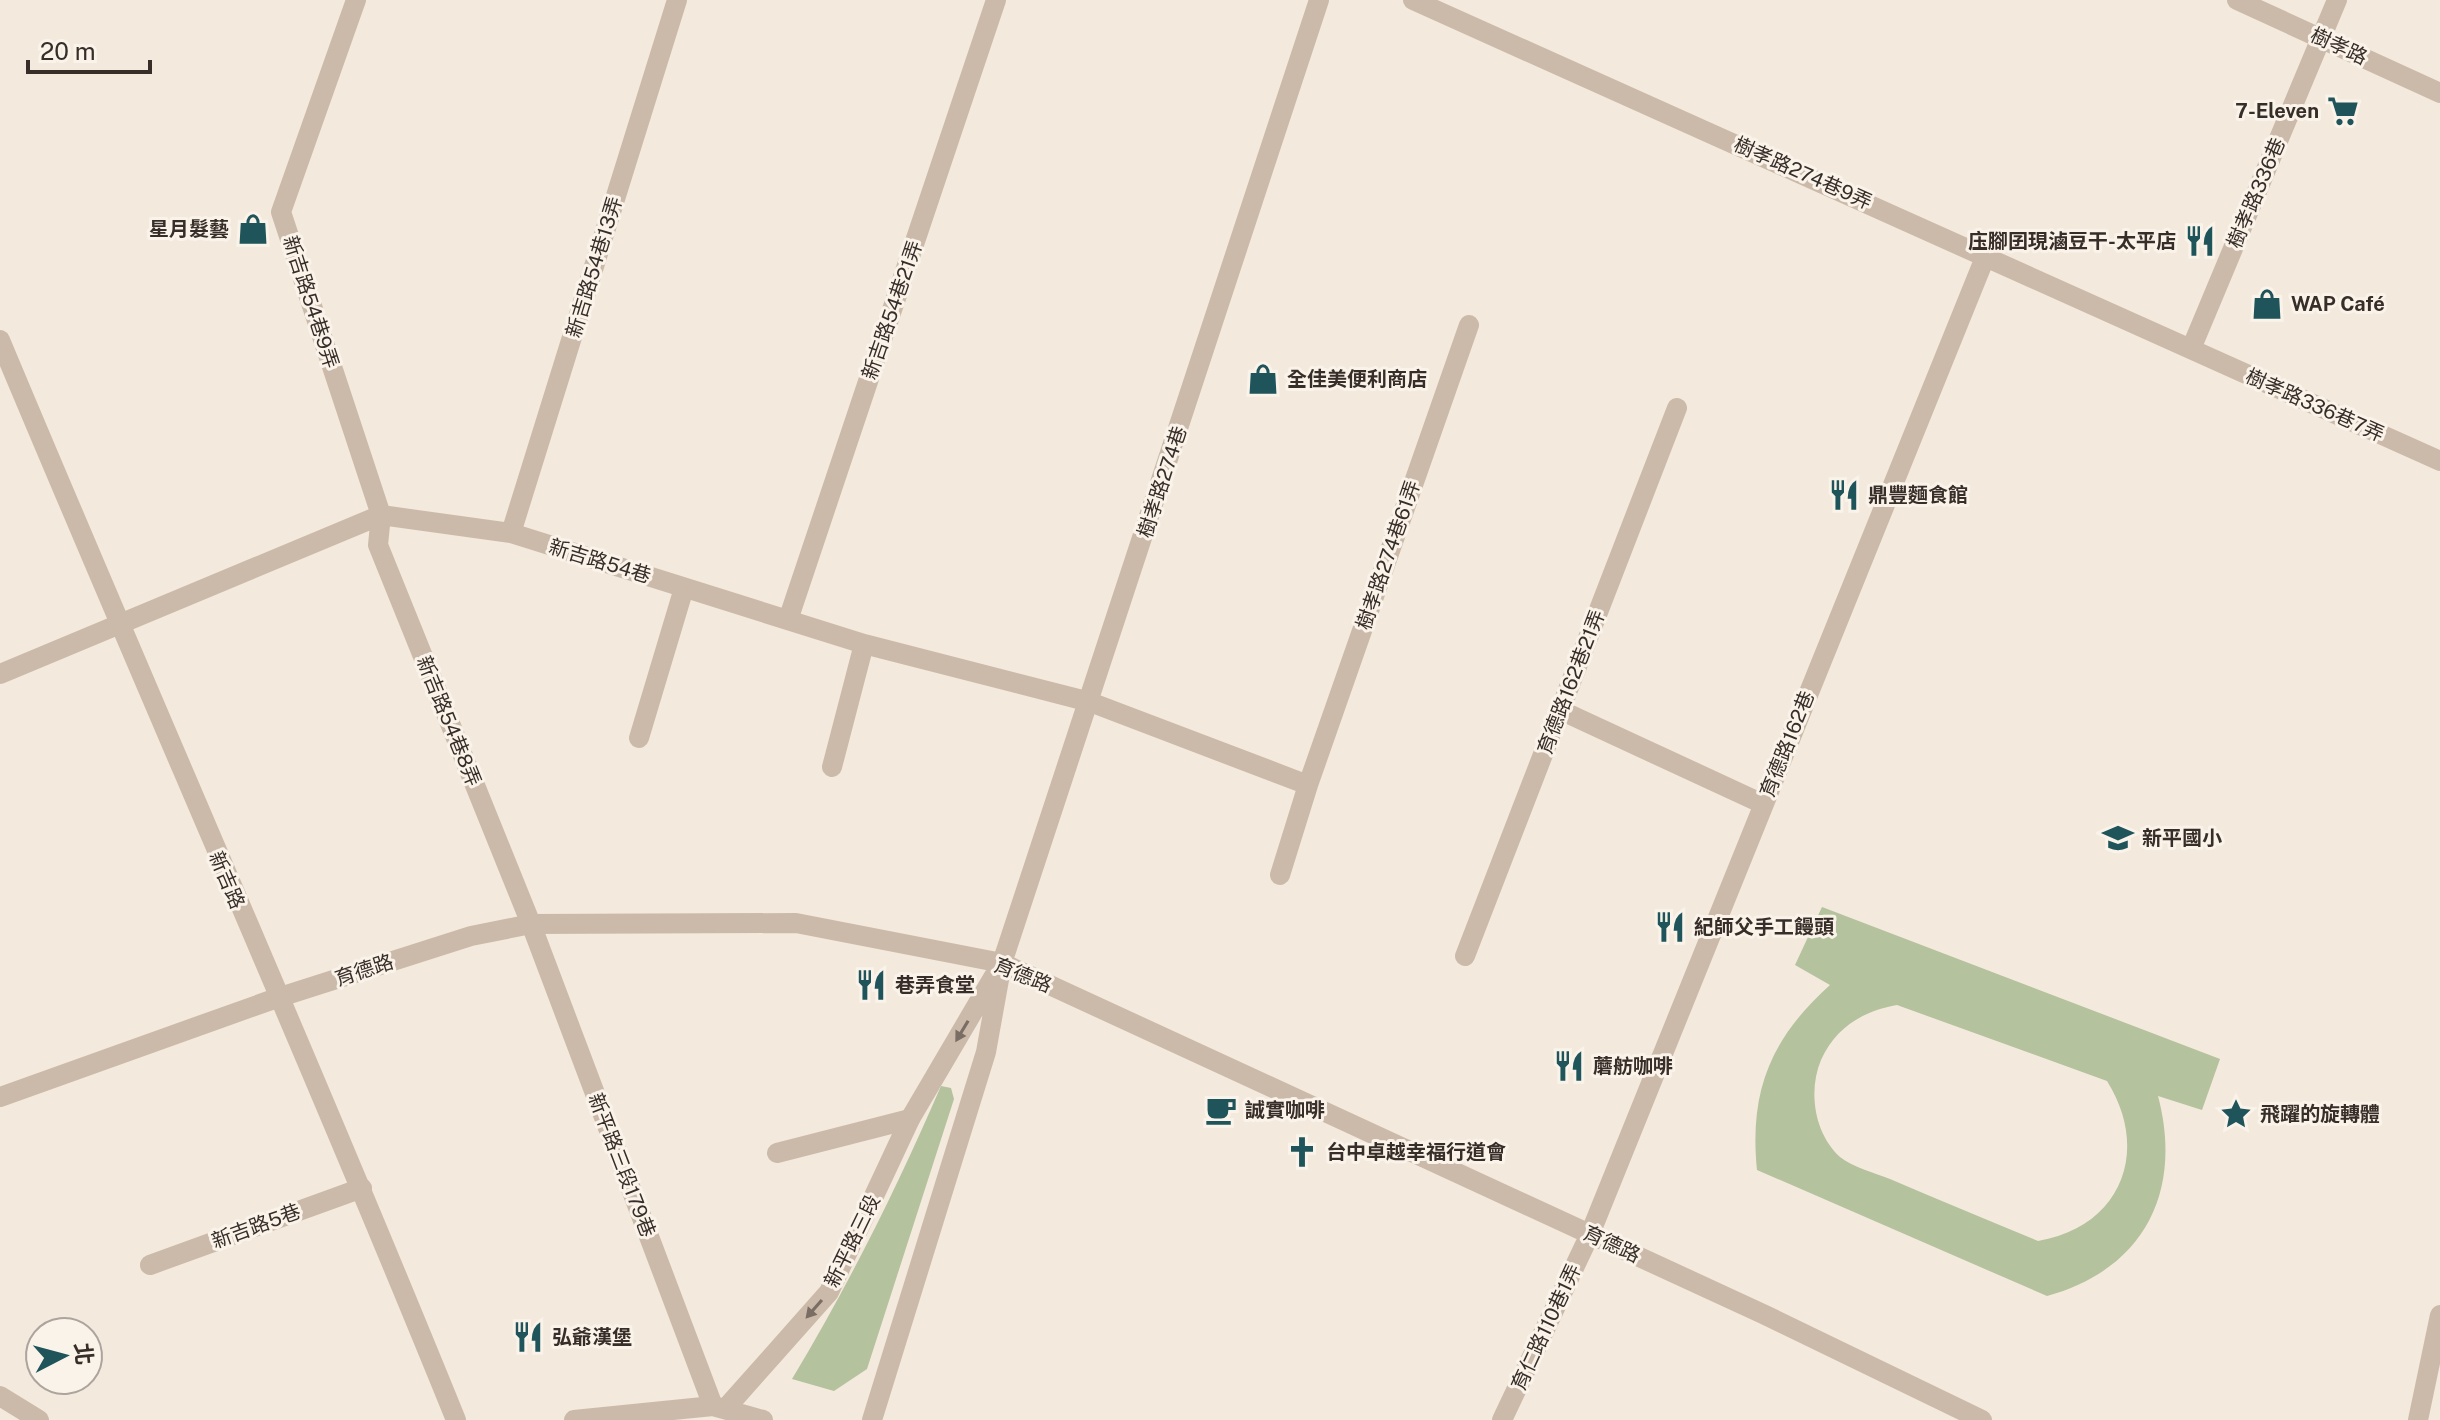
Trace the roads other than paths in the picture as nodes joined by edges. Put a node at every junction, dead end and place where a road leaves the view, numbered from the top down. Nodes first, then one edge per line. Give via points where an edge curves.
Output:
1 (356, 0) edge
2 (677, 0) edge
3 (996, 0) edge
4 (1319, 0) edge
5 (1413, 0) edge
6 (2237, 0) edge
7 (2337, 0) edge
8 (2321, 37) junction
9 (2440, 93) edge
10 (1986, 255) junction
11 (1469, 325) dead end
12 (0, 340) edge
13 (2191, 349) junction
14 (1677, 408) dead end
15 (2440, 461) edge
16 (381, 515) junction
17 (511, 533) junction
18 (684, 588) junction
19 (788, 620) junction
20 (120, 626) junction
21 (864, 644) junction
22 (0, 674) edge
23 (1090, 702) junction
24 (1560, 710) junction
25 (639, 738) dead end
26 (832, 767) dead end
27 (1308, 785) junction
28 (1763, 804) junction
29 (1280, 875) dead end
30 (531, 924) junction
31 (1465, 956) dead end
32 (1002, 963) junction
33 (277, 998) junction
34 (0, 1097) edge
35 (910, 1119) junction
36 (777, 1153) dead end
37 (362, 1188) junction
38 (1590, 1234) junction
39 (150, 1265) dead end
40 (2440, 1315) edge
41 (0, 1396) edge
42 (720, 1407) junction
43 (39, 1420) edge
44 (456, 1420) edge
45 (574, 1420) edge
46 (763, 1420) edge
47 (872, 1420) edge
48 (1502, 1420) edge
49 (1982, 1420) edge
50 (2418, 1420) edge

1 - 16 street, 新吉路54巷9弄 via 281,212
2 - 17 street, 新吉路54巷13弄
3 - 19 street, 新吉路54巷21弄
4 - 23 street, 樹孝路274巷
5 - 10 street, 樹孝路274巷9弄
6 - 8 street, 樹孝路
7 - 8 street, 樹孝路336巷
8 - 9 street, 樹孝路
8 - 13 street, 樹孝路336巷
10 - 13 street, 樹孝路274巷9弄
10 - 28 street, 育德路162巷
11 - 27 street, 樹孝路274巷61弄
12 - 20 street, 新吉路
13 - 15 street, 樹孝路336巷7弄
14 - 24 street, 育德路162巷21弄
16 - 17 street, 新吉路54巷
16 - 20 street
16 - 30 street, 新吉路54巷8弄 via 378,545
17 - 18 street, 新吉路54巷
18 - 19 street, 新吉路54巷
18 - 25 street
19 - 21 street, 新吉路54巷
20 - 22 street
20 - 33 street, 新吉路
21 - 23 street, 新吉路54巷
21 - 26 street
23 - 27 street
23 - 32 street, 樹孝路274巷
24 - 28 street
24 - 31 street, 育德路162巷21弄
27 - 29 street, 樹孝路274巷61弄
28 - 38 street, 育德路162巷
30 - 32 street, 育德路 via 796,923
30 - 33 street, 育德路 via 471,936
30 - 42 street, 新平路三段179巷
32 -> 35 street, 新平路三段
32 - 38 street, 育德路
32 - 47 street via 986,1052
33 - 34 street, 育德路
33 - 37 street, 新吉路
35 - 36 street
35 -> 42 street, 新平路三段 via 829,1292
37 - 39 street, 新吉路5巷
37 - 44 street, 新吉路
38 - 48 street, 育仁路110巷1弄
38 - 49 street, 育德路
40 - 50 street
41 - 43 street
42 - 45 street
42 - 46 street

